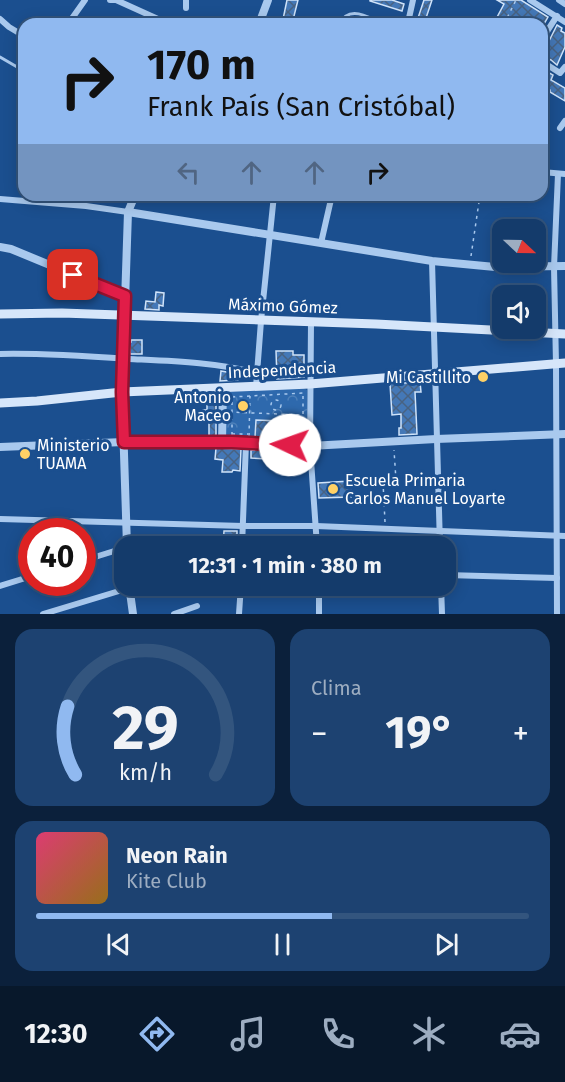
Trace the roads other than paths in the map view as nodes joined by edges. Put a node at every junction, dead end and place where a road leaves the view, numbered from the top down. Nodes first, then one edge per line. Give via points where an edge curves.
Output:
1 (85, 0) edge
2 (110, 0) edge
3 (116, 0) edge
4 (186, 0) edge
5 (268, 0) edge
6 (412, 0) edge
7 (531, 0) edge
8 (559, 0) edge
9 (565, 4) edge
10 (186, 9) dead end
11 (557, 16) junction
12 (72, 18) edge
13 (156, 18) edge
14 (261, 18) edge
15 (343, 18) edge
16 (368, 18) edge
17 (409, 18) edge
18 (0, 19) edge
19 (565, 22) edge
20 (548, 30) edge
21 (18, 32) edge
22 (0, 57) edge
23 (548, 66) edge
24 (565, 67) edge
25 (18, 68) edge
26 (565, 121) edge
27 (560, 128) dead end
28 (561, 174) edge
29 (0, 199) edge
30 (18, 200) edge
31 (25, 201) edge
32 (133, 201) edge
33 (273, 201) edge
34 (331, 201) edge
35 (128, 213) junction
36 (270, 235) junction
37 (321, 243) junction
38 (0, 246) edge
39 (432, 261) junction
40 (565, 266) edge
41 (554, 267) junction
42 (125, 296) junction
43 (0, 314) edge
44 (124, 316) junction
45 (261, 321) junction
46 (311, 322) junction
47 (433, 327) junction
48 (560, 334) edge
49 (0, 354) edge
50 (123, 358) junction
51 (561, 364) edge
52 (242, 369) junction
53 (257, 373) junction
54 (434, 374) junction
55 (222, 388) junction
56 (252, 390) junction
57 (308, 390) junction
58 (122, 392) junction
59 (0, 403) edge
60 (561, 434) edge
61 (229, 439) junction
62 (436, 439) junction
63 (248, 440) junction
64 (124, 442) junction
65 (310, 446) junction
66 (0, 447) edge
67 (0, 519) edge
68 (127, 523) junction
69 (243, 526) junction
70 (316, 526) junction
71 (439, 531) junction
72 (126, 536) edge
73 (243, 536) edge
74 (316, 536) edge
75 (439, 536) edge
76 (557, 536) junction
77 (565, 536) edge
78 (114, 551) edge
79 (96, 557) edge
80 (456, 575) edge
81 (557, 578) junction
82 (18, 580) edge
83 (0, 586) edge
84 (114, 592) edge
85 (130, 596) edge
86 (240, 596) edge
87 (319, 596) edge
88 (441, 596) edge
89 (196, 606) dead end
90 (43, 614) edge
91 (133, 614) edge
92 (174, 614) edge
93 (239, 614) edge
94 (319, 614) edge
95 (442, 614) edge
96 (557, 614) edge

1 - 12 street
2 - 3 street
3 - 13 street
4 - 10 street
5 - 14 street
6 - 17 street
7 - 11 street
8 - 9 street
11 - 19 street
11 - 20 street
15 - 16 lane via 350,13
18 - 21 street
22 - 25 lane
23 - 24 street via 560,73
26 - 27 street
28 - 41 street
29 - 30 street
31 - 35 street
32 - 35 street
33 - 36 street
34 - 37 street
35 - 36 street
35 - 42 street
36 - 37 street
36 - 45 street
37 - 39 street
38 - 42 street
39 - 41 street
39 - 47 street
40 - 41 street
41 - 48 street
42 - 44 street
43 - 44 main road, Máximo Gómez
44 - 45 main road, Máximo Gómez
44 - 50 street
45 - 46 main road, Máximo Gómez
45 - 53 street
46 - 47 main road, Máximo Gómez
46 - 57 street
47 - 48 main road, Máximo Gómez
47 - 54 street
48 - 51 street
49 - 50 street
50 - 52 street
50 - 58 street
51 - 54 main road, Independencia
51 - 60 street
52 - 53 street
52 - 56 street via 251,380
53 - 56 street
54 - 57 main road, Independencia
54 - 62 street
55 - 56 main road, Independencia
55 - 58 main road, Independencia
55 - 61 street
56 - 57 main road, Independencia
57 - 65 street
58 - 59 main road, Independencia
58 - 64 street
60 - 62 street
60 - 76 street
61 - 63 street
61 - 64 street
62 - 65 street
62 - 71 street
63 - 65 street
63 - 69 street
64 - 66 street
64 - 68 street
65 - 70 street
67 - 68 street
68 - 69 street
68 - 72 street
69 - 70 street
69 - 73 street
70 - 71 street
70 - 74 street
71 - 75 street
71 - 76 street
76 - 77 street
76 - 81 street
78 - 79 street
80 - 81 street
81 - 96 street
82 - 83 street
84 - 90 street
85 - 91 street
86 - 93 street
87 - 94 street
88 - 95 street
89 - 92 street

